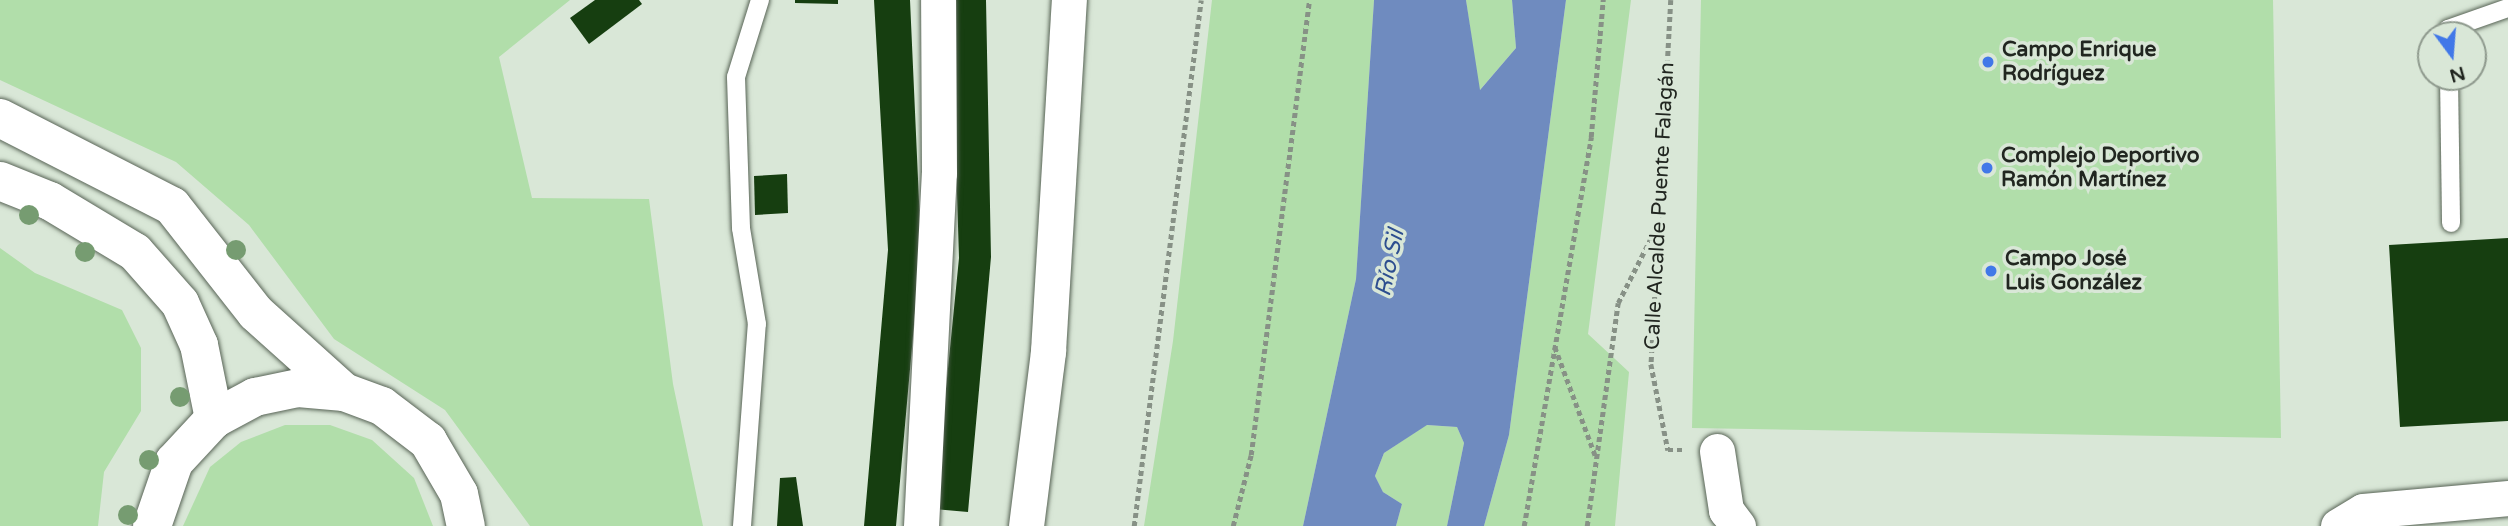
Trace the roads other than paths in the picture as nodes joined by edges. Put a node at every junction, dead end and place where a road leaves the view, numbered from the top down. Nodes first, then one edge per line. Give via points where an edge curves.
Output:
1 (760, 0) edge
2 (938, 0) edge
3 (1069, 0) edge
4 (2508, 8) edge
5 (2471, 21) edge
6 (2449, 91) edge
7 (0, 118) edge
8 (0, 181) edge
9 (2451, 223) dead end
10 (344, 392) junction
11 (214, 419) junction
12 (1717, 451) road end
13 (2508, 498) edge
14 (152, 526) edge
15 (466, 526) edge
16 (742, 526) edge
17 (921, 526) edge
18 (1026, 526) edge
19 (1738, 526) edge
20 (2337, 526) edge
21 (2374, 526) edge
22 (2419, 526) edge

1 - 16 lane via 736,77 741,228 758,324
2 - 17 street via 939,173
3 - 18 street via 1048,351
4 - 5 lane
6 - 9 lane
7 - 10 street via 172,206 256,313
8 - 11 street via 50,201 135,252 180,303 199,345
10 - 11 street via 298,388 255,397
10 - 15 street via 382,405 428,441 459,494
11 - 14 street via 174,462
12 - 19 street via 1726,510
13 - 20 street via 2363,511
21 - 22 street

